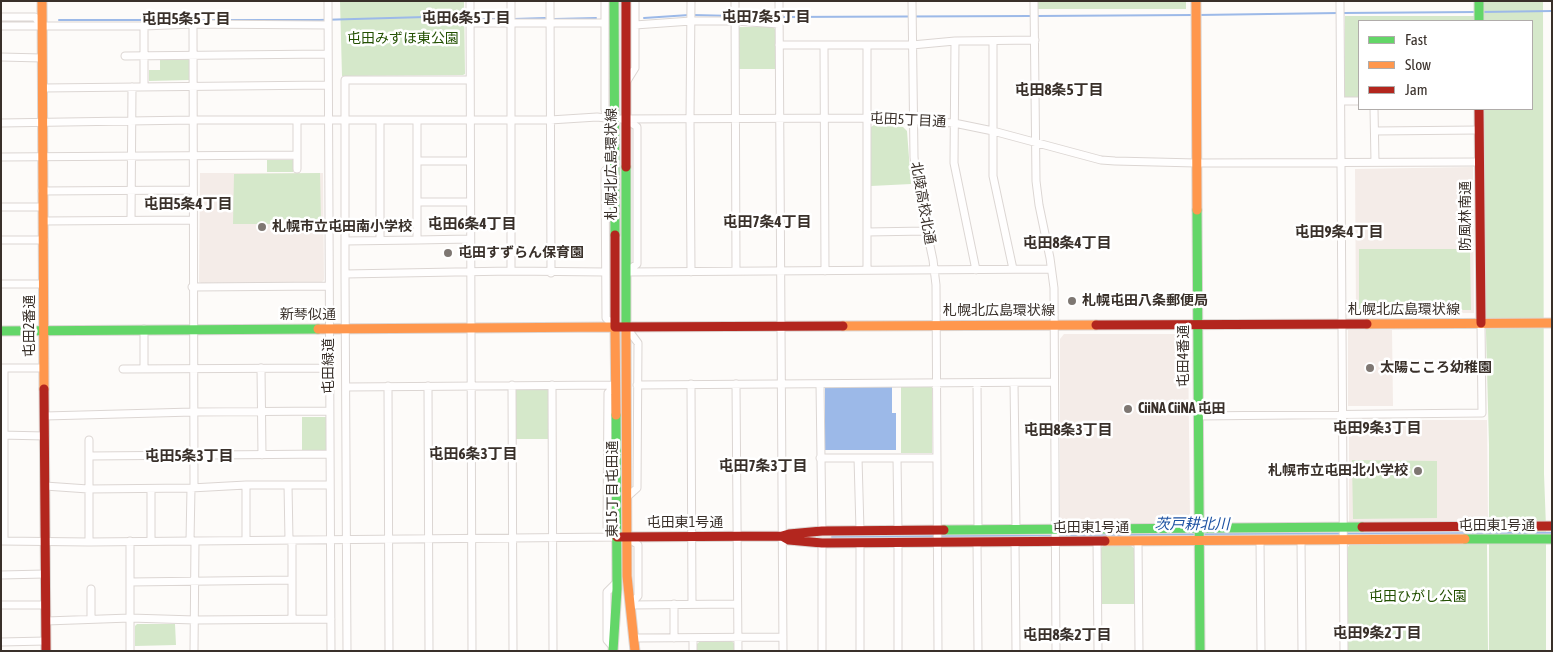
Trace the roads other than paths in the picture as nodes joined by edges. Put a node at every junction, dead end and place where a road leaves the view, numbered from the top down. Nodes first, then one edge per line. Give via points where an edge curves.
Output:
1 (42, 1) edge
2 (328, 1) edge
3 (470, 1) edge
4 (511, 1) edge
5 (550, 1) edge
6 (605, 1) edge
7 (614, 1) edge
8 (626, 1) edge
9 (635, 1) edge
10 (691, 1) edge
11 (735, 1) edge
12 (779, 1) edge
13 (912, 1) edge
14 (1034, 1) edge
15 (1340, 4) edge
16 (1479, 4) edge
17 (1196, 5) edge
18 (1, 17) edge
19 (691, 17) junction
20 (735, 17) junction
21 (470, 19) junction
22 (511, 19) junction
23 (779, 20) junction
24 (1479, 20) edge
25 (328, 22) junction
26 (550, 23) junction
27 (605, 23) junction
28 (192, 24) junction
29 (635, 25) junction
30 (1, 26) edge
31 (42, 26) junction
32 (144, 26) junction
33 (1035, 40) junction
34 (955, 41) junction
35 (993, 41) junction
36 (779, 45) junction
37 (824, 45) junction
38 (867, 45) junction
39 (912, 45) junction
40 (328, 54) junction
41 (193, 55) junction
42 (125, 56) dead end
43 (1, 57) edge
44 (143, 57) junction
45 (42, 58) junction
46 (470, 80) junction
47 (626, 83) junction
48 (328, 85) junction
49 (193, 86) junction
50 (132, 87) junction
51 (144, 87) junction
52 (43, 88) junction
53 (1341, 101) junction
54 (1358, 101) edge
55 (1374, 110) edge
56 (1479, 110) edge
57 (780, 118) junction
58 (824, 118) junction
59 (867, 118) junction
60 (615, 119) junction
61 (626, 119) junction
62 (690, 119) junction
63 (734, 119) junction
64 (132, 120) junction
65 (193, 120) junction
66 (297, 120) junction
67 (328, 120) junction
68 (345, 120) junction
69 (417, 120) junction
70 (470, 120) junction
71 (511, 120) junction
72 (550, 120) junction
73 (380, 121) junction
74 (913, 121) junction
75 (43, 122) junction
76 (1, 123) edge
77 (954, 123) junction
78 (1479, 130) junction
79 (993, 131) junction
80 (1375, 131) junction
81 (1035, 141) junction
82 (297, 155) junction
83 (132, 156) junction
84 (192, 156) junction
85 (1, 157) edge
86 (43, 157) junction
87 (615, 160) junction
88 (417, 161) junction
89 (470, 161) junction
90 (1341, 162) junction
91 (1375, 162) junction
92 (1480, 162) junction
93 (1196, 163) junction
94 (298, 169) dead end
95 (131, 190) junction
96 (192, 190) junction
97 (42, 191) junction
98 (417, 202) junction
99 (470, 202) junction
100 (1, 207) edge
101 (43, 207) junction
102 (131, 220) junction
103 (192, 220) junction
104 (42, 222) junction
105 (927, 231) junction
106 (868, 232) junction
107 (470, 239) junction
108 (1, 240) edge
109 (44, 240) junction
110 (380, 240) junction
111 (417, 240) junction
112 (345, 241) junction
113 (1012, 269) junction
114 (1051, 269) junction
115 (867, 270) junction
116 (976, 270) junction
117 (512, 271) junction
118 (780, 271) junction
119 (825, 271) junction
120 (935, 271) junction
121 (606, 272) junction
122 (626, 272) junction
123 (691, 272) junction
124 (736, 272) junction
125 (470, 273) junction
126 (551, 273) junction
127 (345, 274) junction
128 (1, 284) edge
129 (44, 284) junction
130 (329, 286) junction
131 (192, 287) junction
132 (1481, 323) junction
133 (1552, 323) edge
134 (1342, 324) junction
135 (936, 325) junction
136 (1054, 325) junction
137 (1198, 325) junction
138 (780, 326) junction
139 (471, 327) junction
140 (615, 327) junction
141 (626, 327) junction
142 (329, 328) junction
143 (345, 328) junction
144 (144, 329) junction
145 (193, 330) junction
146 (1, 331) edge
147 (44, 331) junction
148 (2, 368) edge
149 (44, 368) junction
150 (261, 368) junction
151 (329, 368) junction
152 (123, 369) dead end
153 (144, 369) junction
154 (193, 369) junction
155 (1014, 382) junction
156 (1054, 382) junction
157 (936, 383) junction
158 (976, 383) junction
159 (637, 384) junction
160 (691, 384) junction
161 (736, 384) junction
162 (781, 384) junction
163 (820, 384) junction
164 (471, 385) junction
165 (512, 385) junction
166 (552, 385) junction
167 (615, 385) junction
168 (388, 386) junction
169 (428, 386) junction
170 (346, 387) junction
171 (330, 411) junction
172 (193, 412) junction
173 (262, 412) junction
174 (1342, 415) junction
175 (45, 416) junction
176 (1198, 416) junction
177 (2, 435) edge
178 (45, 436) junction
179 (89, 440) dead end
180 (330, 454) junction
181 (262, 455) junction
182 (89, 456) junction
183 (194, 456) junction
184 (820, 458) junction
185 (858, 458) junction
186 (897, 458) junction
187 (937, 458) junction
188 (246, 485) junction
189 (288, 485) junction
190 (330, 485) junction
191 (45, 486) junction
192 (192, 488) junction
193 (88, 489) junction
194 (151, 489) junction
195 (627, 497) junction
196 (1552, 526) edge
197 (1016, 529) junction
198 (860, 530) junction
199 (898, 530) junction
200 (978, 530) junction
201 (822, 531) junction
202 (1343, 533) junction
203 (1055, 535) junction
204 (1198, 535) junction
205 (692, 536) junction
206 (737, 536) junction
207 (782, 536) junction
208 (938, 536) junction
209 (617, 537) junction
210 (627, 537) junction
211 (428, 538) junction
212 (513, 538) junction
213 (552, 538) junction
214 (330, 539) junction
215 (346, 539) junction
216 (389, 539) junction
217 (472, 539) junction
218 (1552, 539) edge
219 (246, 540) junction
220 (290, 540) junction
221 (1260, 540) junction
222 (1301, 540) junction
223 (3, 541) edge
224 (130, 541) junction
225 (151, 541) junction
226 (193, 541) junction
227 (1097, 541) junction
228 (1138, 541) junction
229 (46, 542) junction
230 (89, 542) junction
231 (977, 542) junction
232 (1015, 542) junction
233 (822, 543) junction
234 (860, 543) junction
235 (898, 543) junction
236 (45, 574) junction
237 (1, 575) edge
238 (292, 580) junction
239 (195, 581) junction
240 (130, 582) junction
241 (91, 589) dead end
242 (674, 604) junction
243 (692, 604) junction
244 (737, 604) junction
245 (1, 605) edge
246 (45, 605) junction
247 (630, 605) junction
248 (130, 618) junction
249 (91, 619) junction
250 (292, 619) junction
251 (330, 619) junction
252 (195, 620) junction
253 (46, 621) junction
254 (738, 637) junction
255 (783, 637) junction
256 (634, 638) junction
257 (674, 638) junction
258 (693, 638) junction
259 (1, 642) edge
260 (46, 646) edge
261 (613, 649) edge
262 (130, 651) edge
263 (194, 651) edge
264 (331, 651) edge
265 (347, 651) edge
266 (389, 651) edge
267 (429, 651) edge
268 (472, 651) edge
269 (514, 651) edge
270 (553, 651) edge
271 (635, 651) edge
272 (693, 651) edge
273 (738, 651) edge
274 (783, 651) edge
275 (822, 651) edge
276 (860, 651) edge
277 (898, 651) edge
278 (938, 651) edge
279 (978, 651) edge
280 (1016, 651) edge
281 (1056, 651) edge
282 (1098, 651) edge
283 (1139, 651) edge
284 (1200, 651) edge
285 (1261, 651) edge
286 (1302, 651) edge
287 (1344, 651) edge

1 - 31 street, 屯田2番通
2 - 25 street, 屯田緑道
3 - 21 street
4 - 22 street
5 - 26 street
6 - 27 street
7 - 60 street, 札幌北広島環状線
8 - 47 street, 札幌北広島環状線
9 - 29 street
10 - 19 street
11 - 20 street
12 - 23 street
13 - 39 street, 北陵高校北通
14 - 33 street
15 - 53 street
16 - 24 street
17 - 93 street, 屯田4番通
18 - 31 street via 36,17
19 - 20 street
19 - 29 street
19 - 62 street
20 - 23 street
20 - 63 street
21 - 22 street
21 - 46 street
22 - 26 street
22 - 71 street
23 - 36 street
25 - 28 street
25 - 40 street, 屯田緑道
26 - 27 street
26 - 72 street
27 - 60 street via 605,110
28 - 32 street
28 - 41 street
29 - 47 street via 635,68
30 - 31 street
31 - 32 street
31 - 45 street, 屯田2番通
32 - 44 street
33 - 35 street
33 - 81 street
34 - 35 street
34 - 39 street
34 - 77 street
35 - 79 street
36 - 37 street
36 - 57 street
37 - 38 street
37 - 58 street
38 - 39 street
38 - 59 street
39 - 74 street, 北陵高校北通
40 - 41 street
40 - 48 street, 屯田緑道
41 - 44 street
41 - 49 street
42 - 44 street
43 - 45 street
44 - 51 street
45 - 52 street, 屯田2番通
46 - 68 street via 345,80
46 - 70 street
47 - 61 street, 札幌北広島環状線
48 - 49 street
48 - 67 street, 屯田緑道
49 - 51 street
49 - 65 street
50 - 51 street
50 - 52 street
50 - 64 street
52 - 75 street, 屯田2番通
53 - 54 street
53 - 90 street
55 - 80 street
56 - 78 street, 防風林南通
57 - 58 street, 屯田5丁目通
57 - 63 street, 屯田5丁目通
57 - 118 street
58 - 59 street, 屯田5丁目通
58 - 119 street
59 - 74 street, 屯田5丁目通
59 - 106 street
60 - 61 street, 屯田5丁目通
60 - 72 street, 屯田5丁目通
60 - 87 street
61 - 62 street, 屯田5丁目通
61 - 122 street, 札幌北広島環状線
62 - 63 street, 屯田5丁目通
62 - 123 street
63 - 124 street
64 - 65 street, 屯田5丁目通
64 - 75 street, 屯田5丁目通
64 - 83 street
65 - 66 street, 屯田5丁目通
65 - 84 street
66 - 67 street, 屯田5丁目通
66 - 82 street
67 - 68 street, 屯田5丁目通
67 - 130 street, 屯田緑道
68 - 73 street, 屯田5丁目通
68 - 112 street
69 - 70 street, 屯田5丁目通
69 - 73 street, 屯田5丁目通
69 - 88 street
70 - 71 street, 屯田5丁目通
70 - 89 street
71 - 72 street, 屯田5丁目通
71 - 117 street
72 - 126 street
73 - 110 street
74 - 77 street, 屯田5丁目通
74 - 105 street, 北陵高校北通 via 917,184
75 - 76 street, 屯田5丁目通
75 - 86 street, 屯田2番通
77 - 79 street, 屯田5丁目通
77 - 116 street via 954,163
78 - 80 street
78 - 92 street, 防風林南通
79 - 81 street, 屯田5丁目通
79 - 113 street via 993,176
80 - 91 street
81 - 93 street, 屯田5丁目通 via 1100,160
81 - 114 street via 1039,205
82 - 84 street
82 - 94 street
83 - 84 street
83 - 86 street
83 - 95 street
84 - 96 street
85 - 86 street
86 - 97 street, 屯田2番通
87 - 121 street via 605,171
87 - 140 street, 札幌北広島環状線
88 - 89 street
88 - 98 street
89 - 99 street
90 - 91 street, 屯田5丁目通
90 - 93 street, 屯田5丁目通
90 - 134 street
91 - 92 street, 屯田5丁目通
92 - 132 street, 防風林南通
93 - 137 street, 屯田4番通
95 - 96 street
95 - 97 street
95 - 102 street
96 - 103 street
97 - 101 street, 屯田2番通
98 - 99 street
98 - 111 street
99 - 107 street
100 - 101 street
101 - 104 street, 屯田2番通
102 - 103 street
102 - 104 street
103 - 131 street
104 - 109 street, 屯田2番通
105 - 106 street
105 - 120 street, 北陵高校北通
106 - 115 street
107 - 111 street
107 - 125 street
108 - 109 street
109 - 129 street, 屯田2番通
110 - 111 street
110 - 112 street
112 - 127 street
113 - 114 street
113 - 116 street
114 - 136 street
115 - 119 street
115 - 120 street
116 - 120 street
117 - 125 street
117 - 126 street
118 - 119 street
118 - 124 street
118 - 138 street
120 - 135 street, 北陵高校北通
121 - 126 street
121 - 140 street via 606,318
122 - 123 street
122 - 141 street, 札幌北広島環状線
123 - 124 street
125 - 127 street
125 - 139 street
127 - 143 street
128 - 129 street
129 - 147 street, 屯田2番通
130 - 131 street
130 - 142 street, 屯田緑道
131 - 145 street
132 - 133 street, 札幌北広島環状線
132 - 134 street, 札幌北広島環状線
132 - 174 street via 1482,413
134 - 137 street, 札幌北広島環状線
134 - 174 street
135 - 136 street, 札幌北広島環状線
135 - 138 street, 札幌北広島環状線
135 - 157 street, 北陵高校北通
136 - 137 street, 札幌北広島環状線
136 - 156 street
137 - 176 street, 屯田4番通
138 - 141 street, 札幌北広島環状線
138 - 162 street
139 - 140 street, 新琴似通
139 - 143 street, 新琴似通
139 - 164 street
140 - 141 street, 札幌北広島環状線
140 - 167 street, 東15丁目屯田通
141 - 159 street via 638,343
141 - 195 street, 東15丁目屯田通
142 - 143 street, 新琴似通
142 - 145 street, 新琴似通
142 - 151 street, 屯田緑道
143 - 170 street
144 - 145 street, 新琴似通
144 - 147 street, 新琴似通
144 - 153 street
145 - 154 street
146 - 147 street, 新琴似通
147 - 149 street, 屯田2番通
148 - 149 street
148 - 177 street
149 - 175 street, 屯田2番通
150 - 151 street
150 - 154 street
150 - 173 street
151 - 171 street, 屯田緑道
152 - 153 street
153 - 154 street
154 - 172 street
155 - 156 street
155 - 158 street
155 - 197 street
156 - 203 street
157 - 158 street
157 - 163 street
157 - 187 street, 北陵高校北通
158 - 200 street
159 - 160 street
159 - 195 street via 637,488
160 - 161 street
160 - 205 street
161 - 162 street
161 - 206 street
162 - 163 street
162 - 207 street
163 - 184 street
164 - 165 street
164 - 169 street
164 - 217 street
165 - 166 street
165 - 212 street
166 - 167 street
166 - 213 street
167 - 209 street, 東15丁目屯田通
168 - 169 street
168 - 170 street
168 - 216 street
169 - 211 street
170 - 215 street
171 - 173 street
171 - 180 street, 屯田緑道
172 - 173 street
172 - 175 street
172 - 183 street
173 - 181 street
174 - 176 street
174 - 202 street
175 - 178 street, 屯田2番通
176 - 204 street, 屯田4番通
177 - 178 street
177 - 223 street
178 - 191 street, 屯田2番通
179 - 182 street
180 - 181 street
180 - 190 street, 屯田緑道
181 - 183 street
182 - 183 street
182 - 193 street
183 - 192 street
184 - 185 street
184 - 201 street
185 - 186 street
185 - 198 street
186 - 187 street
186 - 199 street
187 - 208 street, 北陵高校北通
188 - 189 street
188 - 192 street
188 - 219 street
189 - 190 street
189 - 220 street
190 - 214 street, 屯田緑道
191 - 193 street
191 - 229 street, 屯田2番通
192 - 194 street
192 - 226 street
193 - 194 street
193 - 230 street
194 - 225 street
195 - 210 street, 東15丁目屯田通
196 - 202 street, 屯田東1号通
197 - 200 street, 屯田東1号通
197 - 203 street, 屯田東1号通
198 - 199 street, 屯田東1号通
198 - 201 street, 屯田東1号通
199 - 208 street, 屯田東1号通
200 - 208 street, 屯田東1号通
201 - 207 street, 屯田東1号通
202 - 204 street, 屯田東1号通
202 - 218 street, 屯田東1号通
202 - 222 street, 屯田東1号通
202 - 287 street
203 - 204 street, 屯田東1号通
203 - 227 street, 屯田東1号通
203 - 232 street, 屯田東1号通
203 - 281 street
204 - 221 street, 屯田東1号通
204 - 228 street, 屯田東1号通
204 - 284 street, 屯田4番通
205 - 206 street, 屯田東1号通
205 - 210 street, 屯田東1号通
205 - 243 street
206 - 207 street, 屯田東1号通
206 - 244 street
207 - 233 street, 屯田東1号通 via 789,540
207 - 255 street
208 - 231 street, 屯田東1号通
208 - 235 street, 屯田東1号通
208 - 278 street, 北陵高校北通
209 - 210 street, 屯田東1号通
209 - 213 street
209 - 261 street, 東15丁目屯田通
210 - 247 street, 東15丁目屯田通
211 - 216 street
211 - 217 street
211 - 267 street
212 - 213 street
212 - 217 street
212 - 269 street
213 - 270 street
214 - 215 street
214 - 220 street
214 - 251 street, 屯田緑道
215 - 216 street
215 - 265 street
216 - 266 street
217 - 268 street
219 - 220 street
219 - 226 street
220 - 238 street
221 - 222 street, 屯田東1号通
221 - 285 street
222 - 286 street
223 - 229 street
224 - 225 street
224 - 230 street
224 - 240 street
225 - 226 street
226 - 239 street
227 - 228 street, 屯田東1号通
227 - 282 street
228 - 283 street
229 - 230 street
229 - 236 street, 屯田2番通
231 - 232 street, 屯田東1号通
231 - 279 street
232 - 280 street
233 - 234 street, 屯田東1号通
233 - 275 street
234 - 235 street, 屯田東1号通
234 - 276 street
235 - 277 street
236 - 237 street
236 - 246 street, 屯田2番通
238 - 239 street
238 - 250 street
239 - 240 street
239 - 252 street
240 - 248 street
241 - 249 street
242 - 243 street
242 - 247 street
242 - 257 street
243 - 244 street
244 - 254 street
245 - 246 street
246 - 253 street, 屯田2番通
247 - 256 street, 東15丁目屯田通
248 - 249 street
248 - 252 street
248 - 262 street
249 - 253 street
250 - 251 street
250 - 252 street
251 - 264 street, 屯田緑道
252 - 263 street
253 - 260 street, 屯田2番通
254 - 255 street
254 - 258 street
254 - 273 street
255 - 274 street
256 - 257 street
256 - 271 street, 東15丁目屯田通
257 - 258 street
258 - 272 street
259 - 260 street

